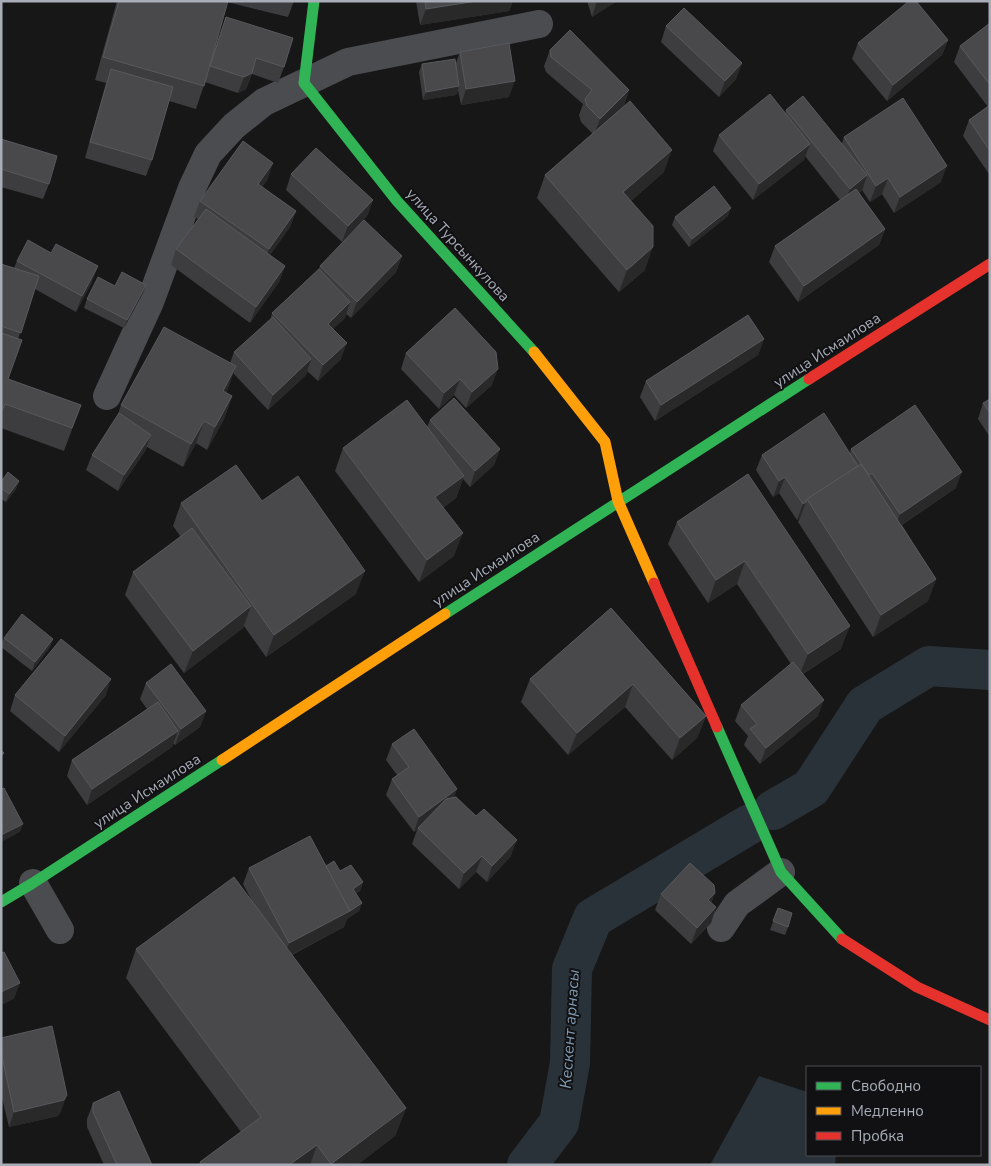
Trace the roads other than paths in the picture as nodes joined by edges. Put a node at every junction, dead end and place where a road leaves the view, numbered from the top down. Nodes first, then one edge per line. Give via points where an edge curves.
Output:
1 (314, 1) edge
2 (539, 24) dead end
3 (304, 83) junction
4 (990, 264) edge
5 (108, 396) dead end
6 (618, 501) junction
7 (781, 872) junction
8 (33, 883) junction
9 (1, 902) edge
10 (720, 928) dead end
11 (60, 930) dead end
12 (990, 1020) edge

1 - 3 street
2 - 3 street via 348,62
3 - 5 street via 264,102 234,126 208,154 150,302
3 - 6 street, улица Турсынкулова via 397,201 542,360 605,442
4 - 6 street, улица Исмаилова
6 - 7 street, улица Турсынкулова
6 - 8 street, улица Исмаилова
7 - 10 street via 737,904
7 - 12 street, улица Турсынкулова via 842,939 917,987
8 - 9 street, улица Исмаилова
8 - 11 street

